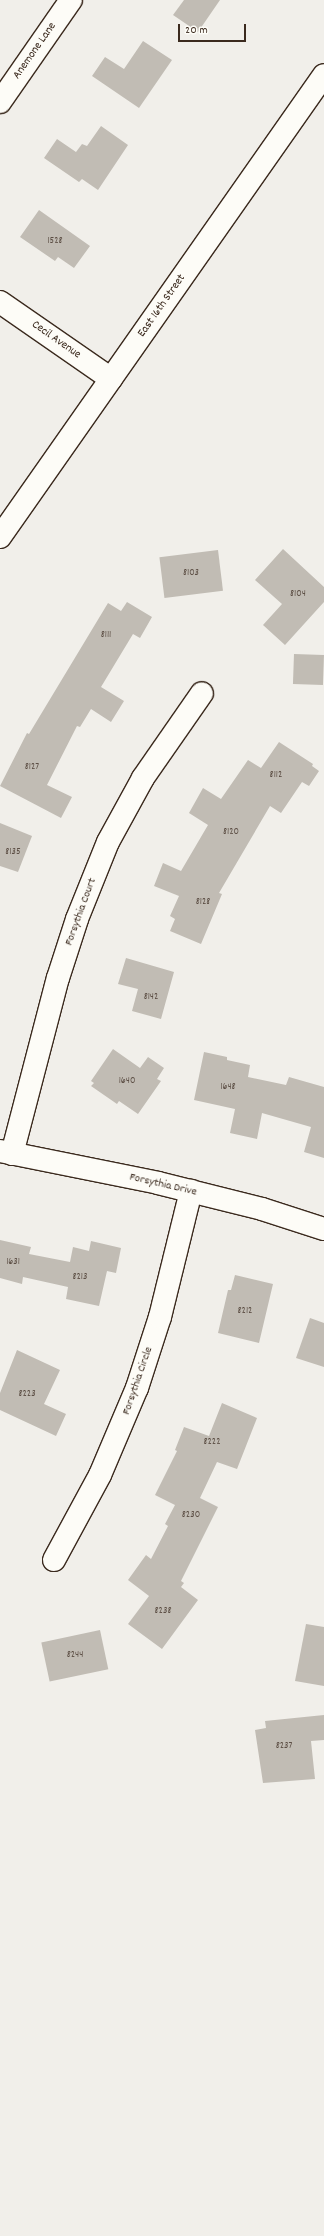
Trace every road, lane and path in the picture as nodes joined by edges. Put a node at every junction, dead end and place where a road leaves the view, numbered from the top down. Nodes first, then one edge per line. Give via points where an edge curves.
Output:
1 (70, 0) edge
2 (324, 75) edge
3 (0, 102) edge
4 (0, 302) edge
5 (112, 379) junction
6 (0, 537) edge
7 (202, 693) dead end
8 (6, 1153) edge
9 (191, 1191) junction
10 (324, 1229) edge
11 (54, 1560) dead end

1 - 3 street, Anemone Lane
2 - 5 street, East 16th Street
4 - 5 street, Cecil Avenue
5 - 6 street, East 16th Street
7 - 8 street, Forsythia Court via 143,778 105,849 77,919
8 - 9 street, Forsythia Drive
9 - 10 street, Forsythia Drive
9 - 11 street, Forsythia Circle via 160,1317 137,1388 100,1475

